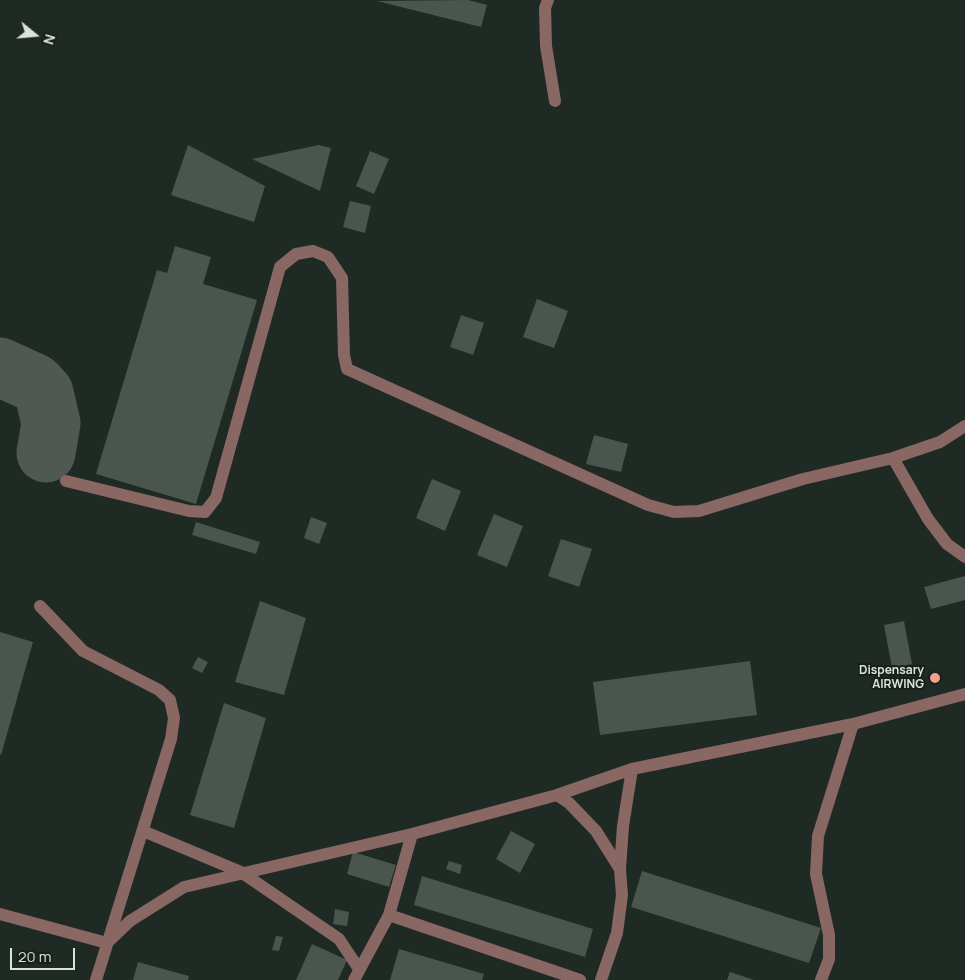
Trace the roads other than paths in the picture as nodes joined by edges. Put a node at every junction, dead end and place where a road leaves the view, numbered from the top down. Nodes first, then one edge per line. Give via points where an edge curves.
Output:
1 (548, 0) edge
2 (555, 101) dead end
3 (965, 426) edge
4 (893, 458) junction
5 (66, 481) dead end
6 (965, 557) edge
7 (40, 606) dead end
8 (965, 694) edge
9 (853, 724) junction
10 (632, 770) junction
11 (557, 795) junction
12 (143, 830) junction
13 (412, 834) junction
14 (620, 869) junction
15 (241, 872) junction
16 (0, 914) edge
17 (389, 915) junction
18 (107, 943) junction
19 (357, 975) edge
20 (96, 980) edge
21 (580, 980) edge
22 (601, 980) edge
23 (821, 980) edge

1 - 2 lane via 545,8 546,46
3 - 4 lane via 940,442
4 - 5 lane via 803,479 699,511 674,512 648,505 347,370 342,278 328,257 314,251 296,254 280,267 216,498 205,512 189,511
4 - 6 lane via 928,519 947,544
7 - 12 lane via 83,651 159,690 170,700 174,718 170,739
8 - 9 lane
9 - 10 lane
9 - 23 lane via 818,836 816,874 829,935 829,959
10 - 11 lane
10 - 14 lane
11 - 13 lane
11 - 14 lane via 596,831
12 - 15 lane
12 - 18 lane
13 - 15 lane
13 - 17 lane
14 - 22 lane via 622,895 616,933
15 - 18 lane via 184,887 130,921
15 - 19 lane via 339,939
16 - 18 lane
17 - 19 lane
17 - 21 lane
18 - 20 lane

